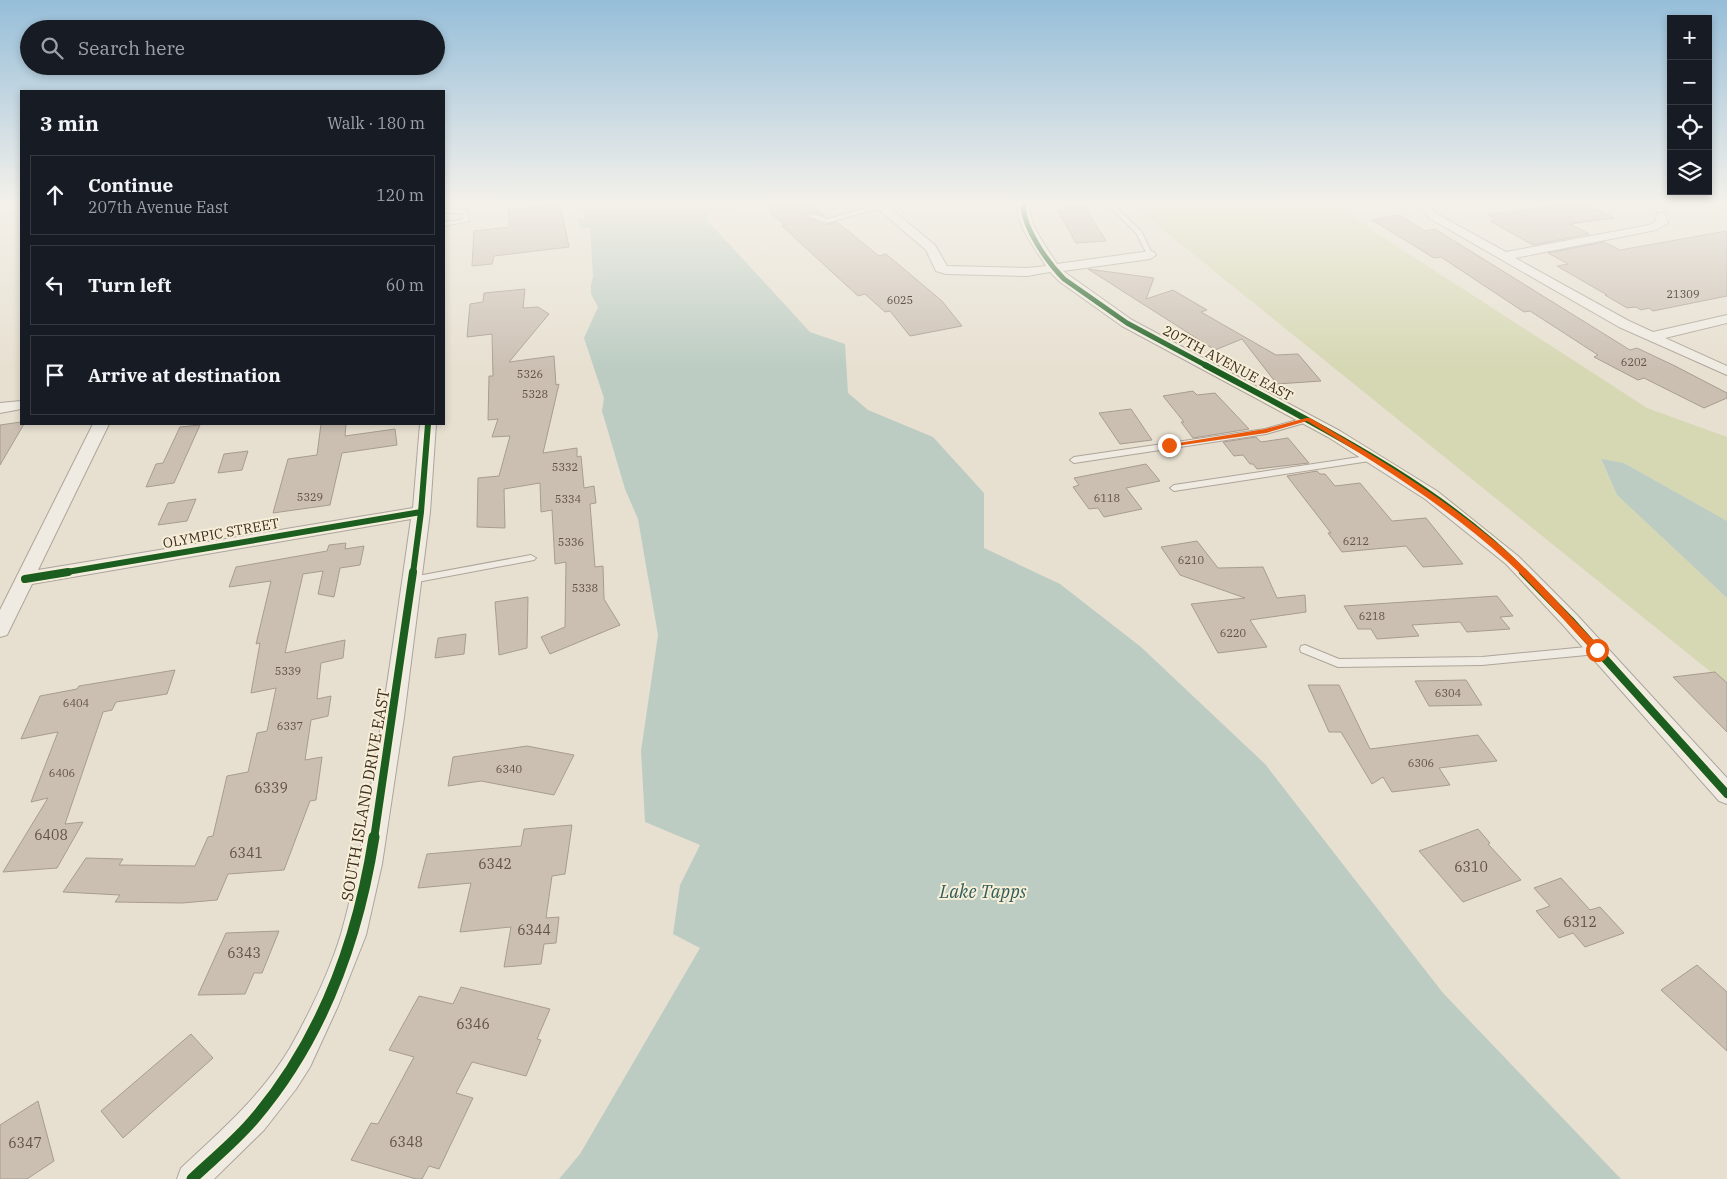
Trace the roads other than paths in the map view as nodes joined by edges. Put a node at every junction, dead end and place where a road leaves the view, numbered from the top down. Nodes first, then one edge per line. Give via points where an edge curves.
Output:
1 (936, 259) edge
2 (1048, 259) edge
3 (1125, 259) edge
4 (1509, 259) edge
5 (1055, 270) junction
6 (1727, 319) edge
7 (1650, 337) junction
8 (1727, 371) edge
9 (20, 405) edge
10 (0, 408) edge
11 (1308, 419) junction
12 (101, 425) edge
13 (428, 425) edge
14 (1373, 458) junction
15 (1074, 460) dead end
16 (1174, 488) dead end
17 (421, 512) junction
18 (531, 558) dead end
19 (25, 579) junction
20 (412, 580) junction
21 (0, 630) edge
22 (1305, 650) dead end
23 (1597, 650) junction
24 (1727, 794) edge
25 (192, 1179) edge

1 - 5 street via 940,268 946,270 998,273
2 - 5 street, 207TH AVENUE EAST
3 - 5 street
4 - 7 street
5 - 11 street, 207TH AVENUE EAST via 1127,323
6 - 7 street
7 - 8 street
9 - 10 street
11 - 14 street, 207TH AVENUE EAST
11 - 15 lane via 1266,431
12 - 19 street
13 - 17 street, SOUTH ISLAND DRIVE EAST
14 - 16 lane
14 - 23 street, 207TH AVENUE EAST via 1431,496 1497,547
17 - 19 street, OLYMPIC STREET
17 - 20 street, SOUTH ISLAND DRIVE EAST
18 - 20 lane
19 - 21 street
20 - 25 street, SOUTH ISLAND DRIVE EAST via 370,864 353,935 329,997 286,1079 254,1120
22 - 23 lane via 1338,663 1482,661
23 - 24 street, 207TH AVENUE EAST

